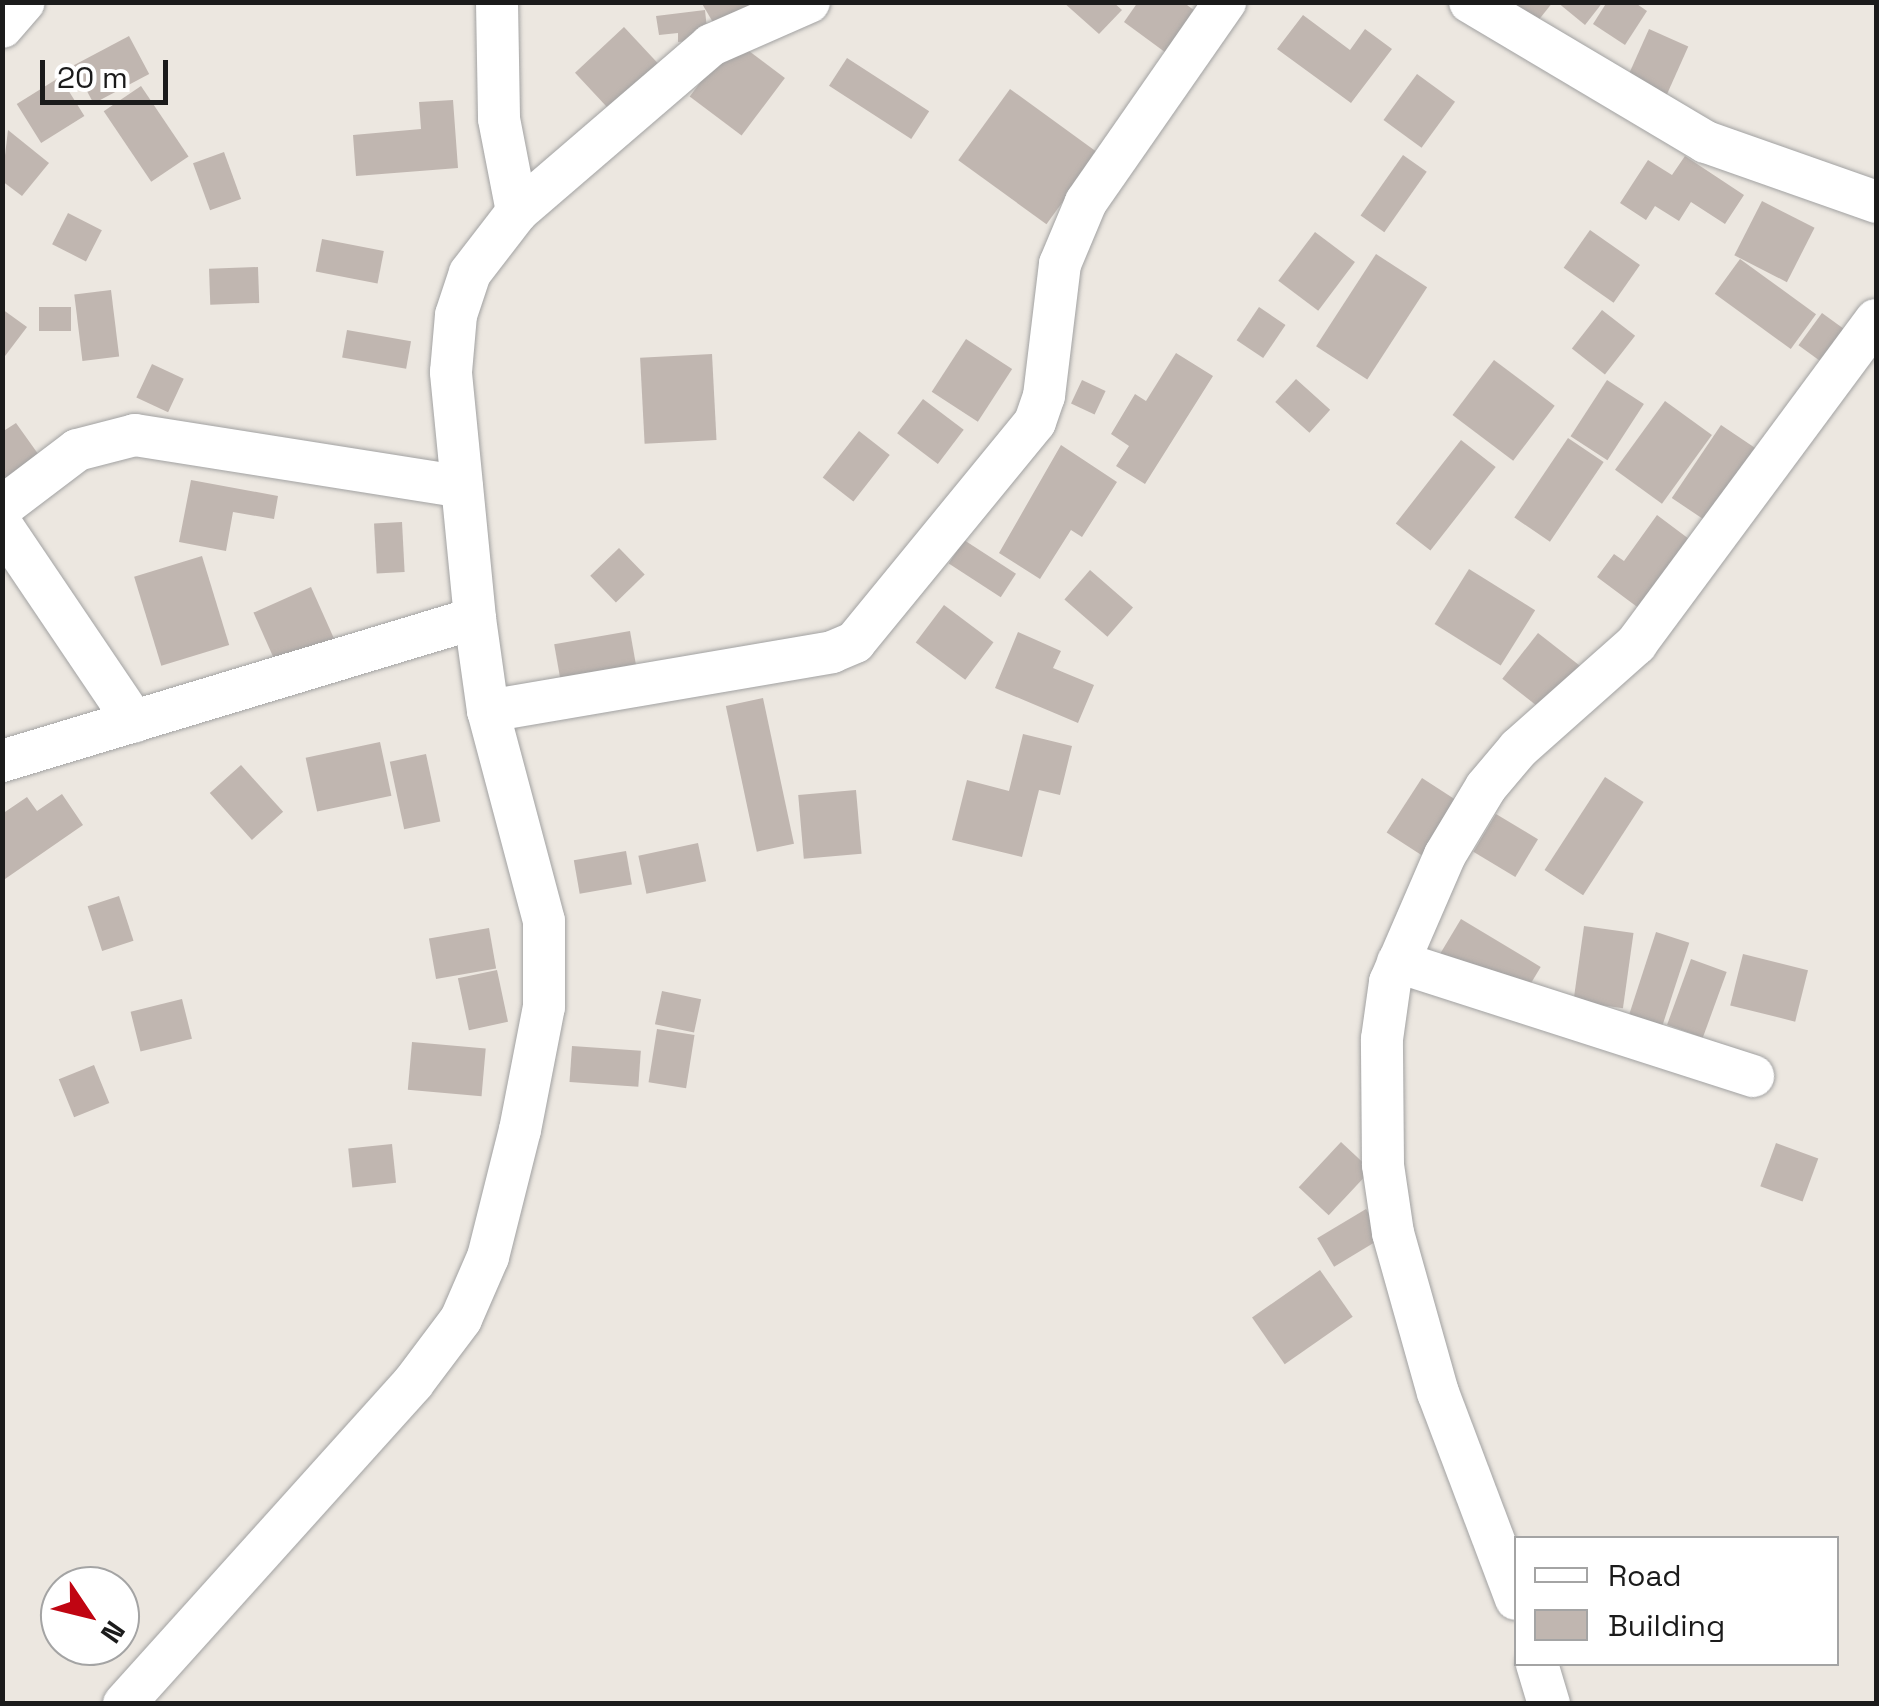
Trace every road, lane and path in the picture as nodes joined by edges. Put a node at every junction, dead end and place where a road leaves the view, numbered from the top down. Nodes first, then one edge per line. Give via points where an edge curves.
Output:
1 (24, 2) edge
2 (497, 2) edge
3 (809, 2) edge
4 (1225, 2) edge
5 (1470, 2) edge
6 (2, 27) edge
7 (1876, 202) edge
8 (518, 212) junction
9 (1876, 320) edge
10 (462, 487) junction
11 (2, 507) edge
12 (2, 526) edge
13 (475, 618) junction
14 (488, 710) junction
15 (134, 722) junction
16 (2, 762) edge
17 (1398, 962) junction
18 (1752, 1076) dead end
19 (1514, 1594) edge
20 (1538, 1666) edge
21 (124, 1704) edge
22 (1549, 1704) edge

1 - 6 street
2 - 8 street via 499,119
3 - 8 street via 711,45
4 - 14 street via 1086,202 1060,264 1044,396 1034,422 855,642 832,652
5 - 7 street via 1706,142
8 - 10 street via 470,273 456,314 451,372
9 - 17 street via 1636,644 1518,748 1486,787 1445,855
10 - 11 street via 136,435 76,450
10 - 13 street
12 - 15 street
13 - 14 street
13 - 15 street
14 - 21 street via 544,921 544,1007 488,1258 461,1319 413,1383
15 - 16 street
17 - 18 street
17 - 19 street via 1382,1038 1383,1165 1393,1233 1438,1393
20 - 22 street

